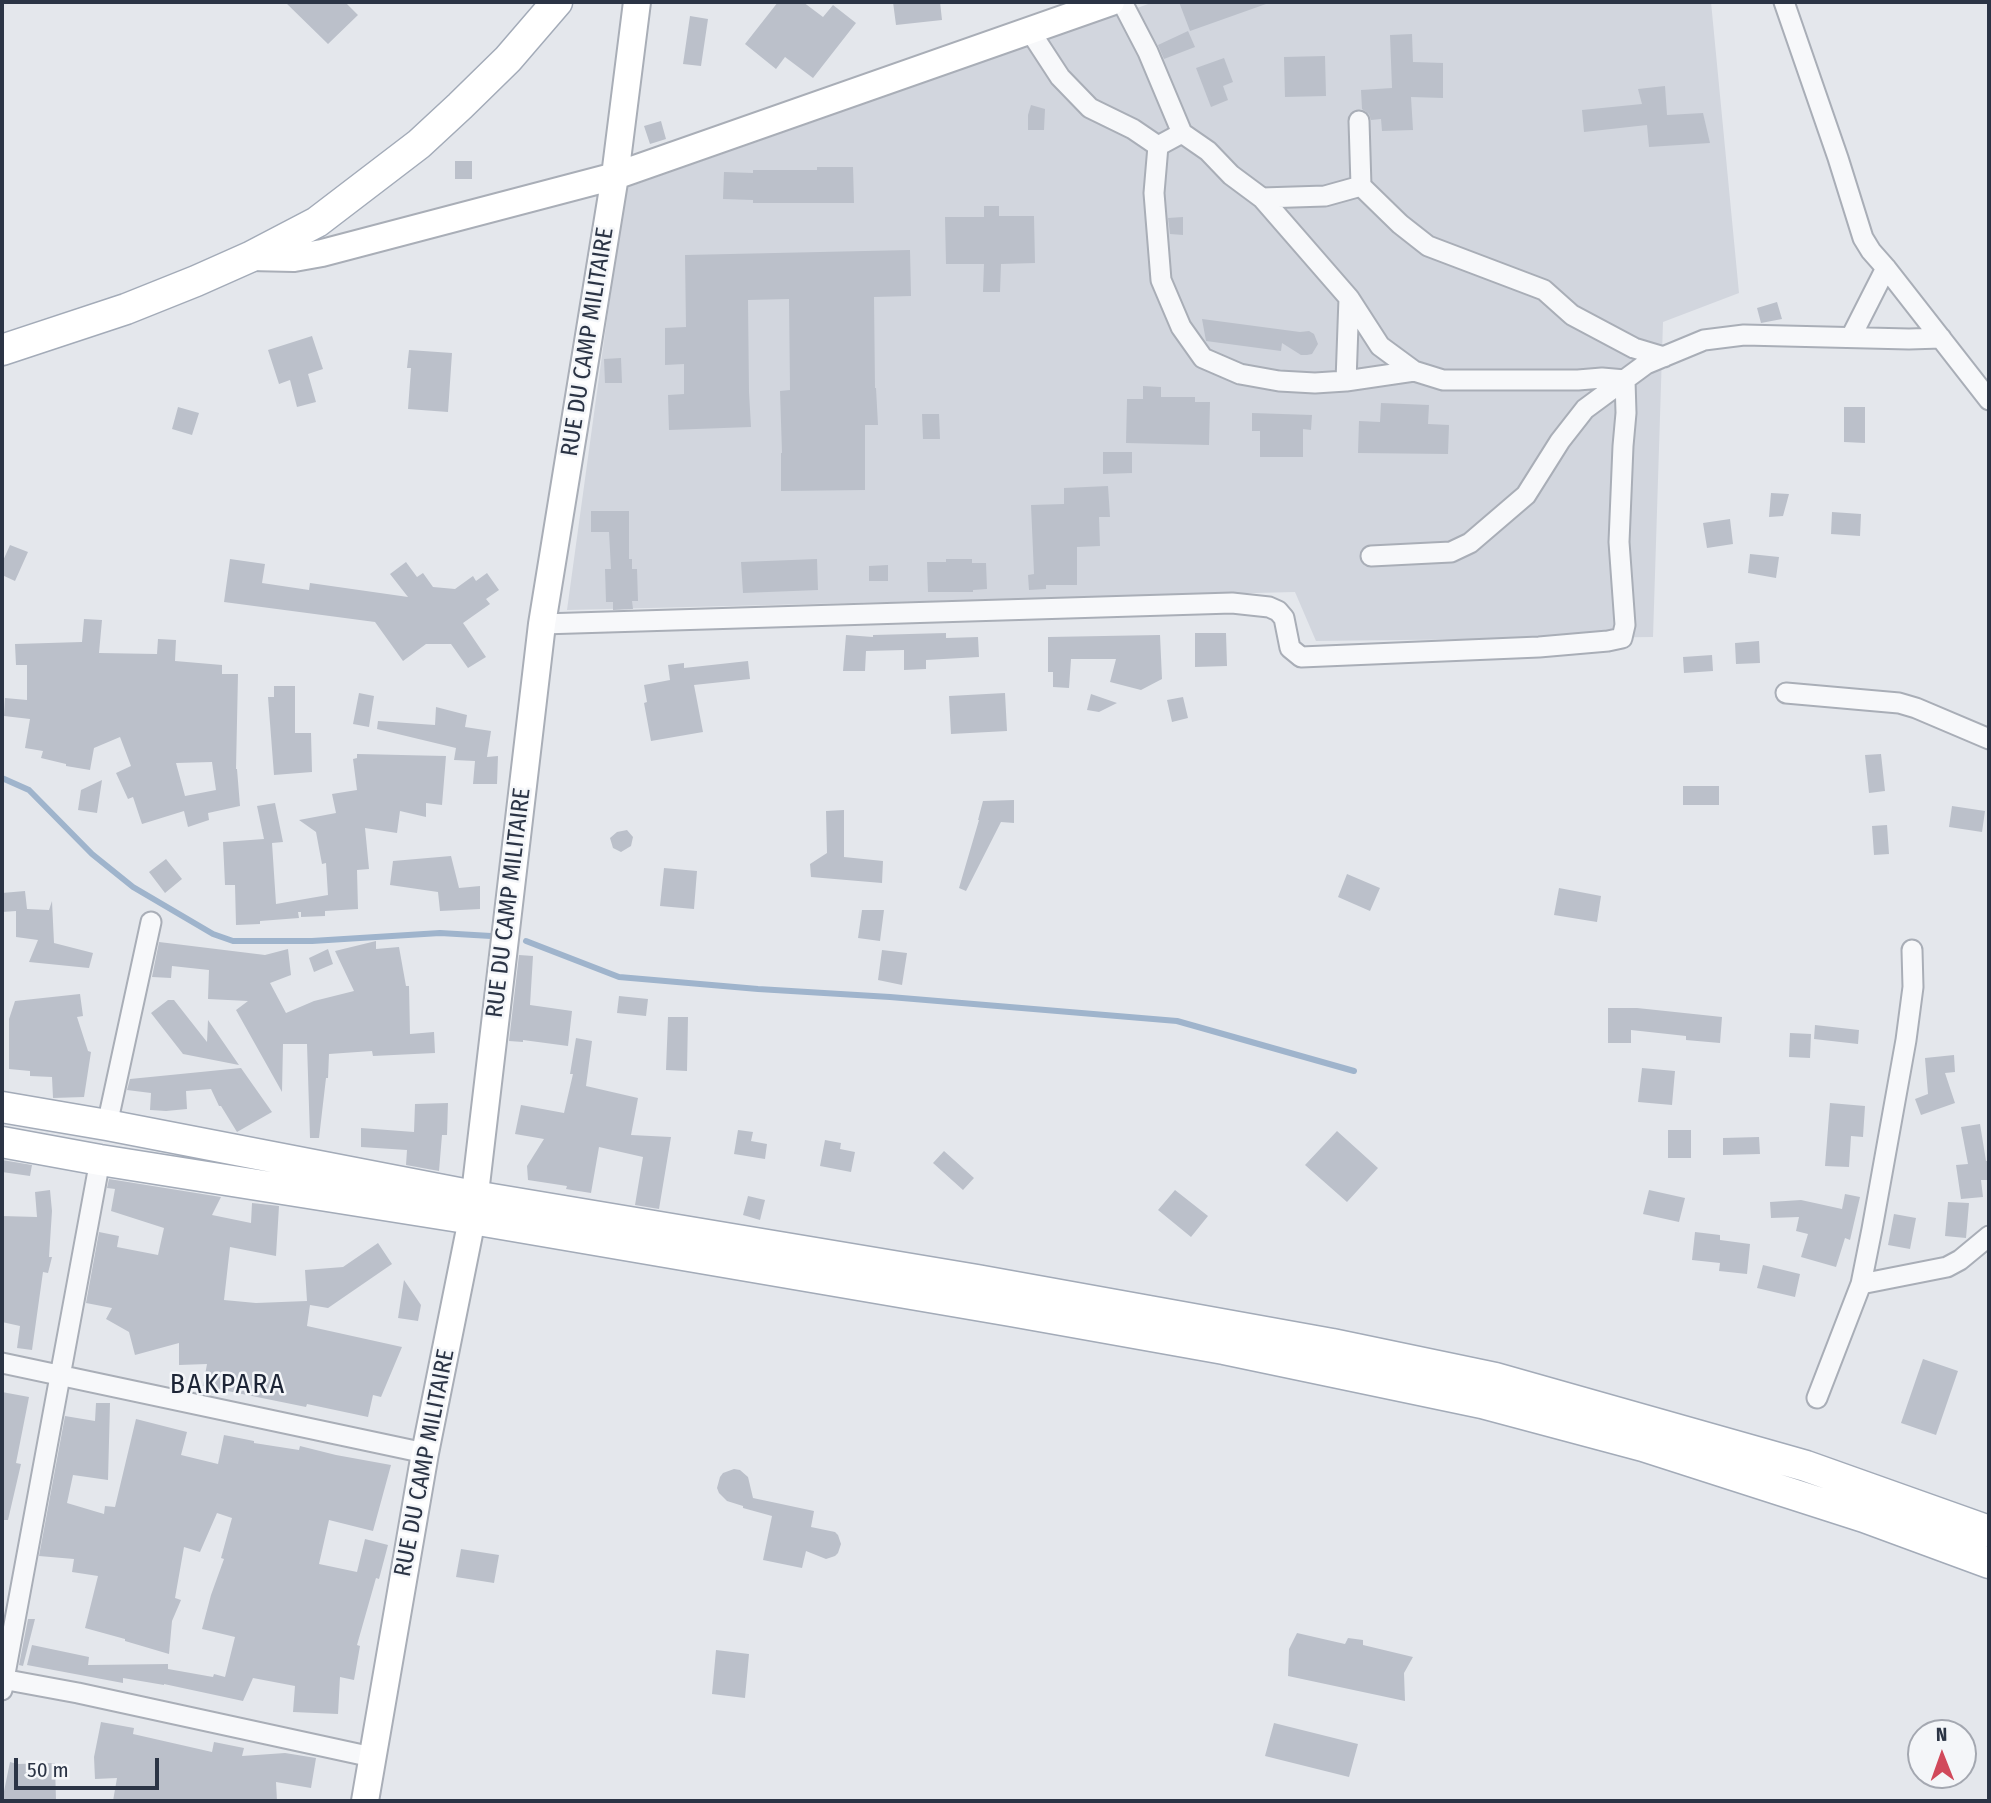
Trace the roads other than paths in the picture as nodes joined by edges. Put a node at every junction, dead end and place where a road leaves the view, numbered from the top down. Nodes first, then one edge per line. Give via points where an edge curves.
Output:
1 (556, 2) edge
2 (637, 2) edge
3 (1111, 2) edge
4 (1122, 2) edge
5 (1784, 2) edge
6 (1030, 31) junction
7 (1359, 121) dead end
8 (1182, 133) junction
9 (1158, 146) junction
10 (615, 176) junction
11 (1361, 187) junction
12 (1262, 198) junction
13 (250, 257) junction
14 (1886, 268) junction
15 (1349, 298) junction
16 (1851, 337) junction
17 (1941, 338) junction
18 (2, 350) edge
19 (1664, 357) junction
20 (1414, 371) junction
21 (1625, 380) junction
22 (1346, 381) junction
23 (1989, 400) edge
24 (1371, 556) dead end
25 (542, 624) junction
26 (1786, 693) dead end
27 (1989, 739) edge
28 (151, 922) dead end
29 (1912, 950) dead end
30 (2, 1107) edge
31 (107, 1125) junction
32 (2, 1142) edge
33 (100, 1160) junction
34 (473, 1207) junction
35 (1989, 1236) edge
36 (1861, 1284) junction
37 (2, 1363) edge
38 (61, 1375) junction
39 (1817, 1398) dead end
40 (425, 1453) junction
41 (1989, 1531) edge
42 (1989, 1563) edge
43 (3, 1683) edge
44 (372, 1757) junction
45 (365, 1801) edge

1 - 13 main road via 508,59 419,144 317,222
2 - 10 street, RUE DU CAMP MILITAIRE
3 - 6 street
4 - 8 street
5 - 14 street via 1864,237
6 - 9 street via 1060,77 1090,108
6 - 10 street
7 - 11 street
8 - 9 street
8 - 12 street
9 - 22 street via 1154,193 1161,280 1181,327 1203,358 1240,374 1279,381
10 - 13 street via 322,253
10 - 25 street, RUE DU CAMP MILITAIRE
11 - 12 street via 1325,196
11 - 19 street via 1428,246 1544,290 1572,315 1634,348
12 - 15 street
13 - 18 main road via 126,309
14 - 16 street
14 - 17 street
15 - 20 street via 1380,346
15 - 22 street
16 - 17 street
16 - 19 street via 1744,335 1704,340
17 - 23 street
19 - 21 street
20 - 21 street via 1443,380
20 - 22 street
21 - 24 street via 1585,409 1526,495 1470,544 1451,552
21 - 25 street via 1619,542 1622,638 1539,647 1301,657 1290,648 1284,618 1278,611 1232,603
25 - 34 street, RUE DU CAMP MILITAIRE
26 - 27 street via 1899,703
28 - 31 street
29 - 36 street via 1906,1040
30 - 31 main road
31 - 34 main road
32 - 33 main road
33 - 34 main road
33 - 38 street
34 - 40 street, RUE DU CAMP MILITAIRE
34 - 41 main road via 977,1280 1495,1378 1806,1466
34 - 42 main road via 1482,1402 1643,1446 1864,1517
35 - 36 street via 1947,1267
36 - 39 street
37 - 38 street
38 - 40 street
38 - 43 street
40 - 44 street, RUE DU CAMP MILITAIRE
43 - 44 street via 78,1693
44 - 45 street, RUE DU CAMP MILITAIRE

